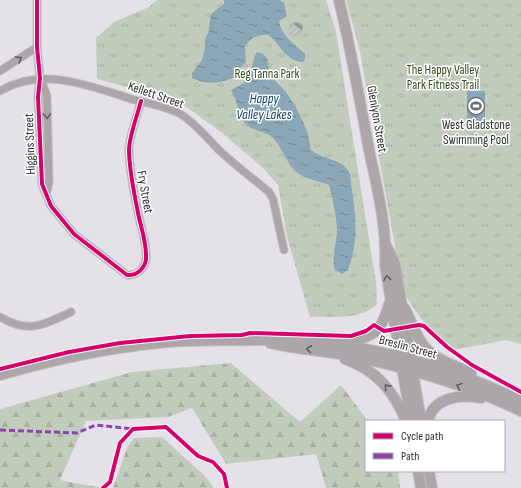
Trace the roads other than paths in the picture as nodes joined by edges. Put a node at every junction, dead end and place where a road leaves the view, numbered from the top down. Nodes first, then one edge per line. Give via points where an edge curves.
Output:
1 (37, 0) edge
2 (339, 0) edge
3 (37, 47) junction
4 (0, 71) edge
5 (40, 78) junction
6 (0, 91) edge
7 (142, 102) junction
8 (386, 243) junction
9 (284, 250) dead end
10 (127, 275) joint
11 (390, 298) junction
12 (402, 304) junction
13 (71, 312) dead end
14 (0, 318) edge
15 (329, 347) junction
16 (406, 364) junction
17 (0, 375) edge
18 (501, 391) junction
19 (521, 401) edge
20 (504, 403) junction
21 (521, 411) edge
22 (406, 420) edge
23 (411, 420) edge
24 (421, 420) edge
25 (428, 420) edge
26 (418, 472) edge
27 (429, 472) edge
28 (421, 488) edge
29 (432, 488) edge

1 - 3 street, Higgins Street
2 - 8 main road, Glenlyon Street via 351,49
4 -> 3 street
3 - 5 street, Higgins Street
5 - 6 street, Kellett Street via 12,84
5 - 7 street, Kellett Street via 66,80
5 - 10 street, Higgins Street via 38,97 42,184 51,206 74,234
7 - 9 street, Kellett Street via 183,116 224,155 269,192 273,199
7 - 10 street, Fry Street via 130,139 130,155 146,260 144,267 138,272
11 -> 8 main road, Glenlyon Street via 385,265
8 - 12 main road, Glenlyon Street via 395,264
11 - 15 main road via 384,321 371,335
11 - 16 main road, Glenlyon Street
12 - 16 main road, Glenlyon Street
12 - 18 main road via 426,348 442,360 474,374
13 - 14 street via 36,326 18,326
15 - 16 main road, Breslin Street
15 - 17 main road, Breslin Street via 285,346 258,340 207,340 138,345 40,364
22 -> 15 main road via 395,396 378,378
16 - 18 main road, Breslin Street via 454,373
20 -> 16 main road
16 - 23 main road, Glenlyon Street
16 - 24 main road, Glenlyon Street
18 - 19 main road, Breslin Street
20 - 21 main road
20 - 25 main road via 476,397 450,398 433,408
26 - 28 main road
27 - 29 main road

